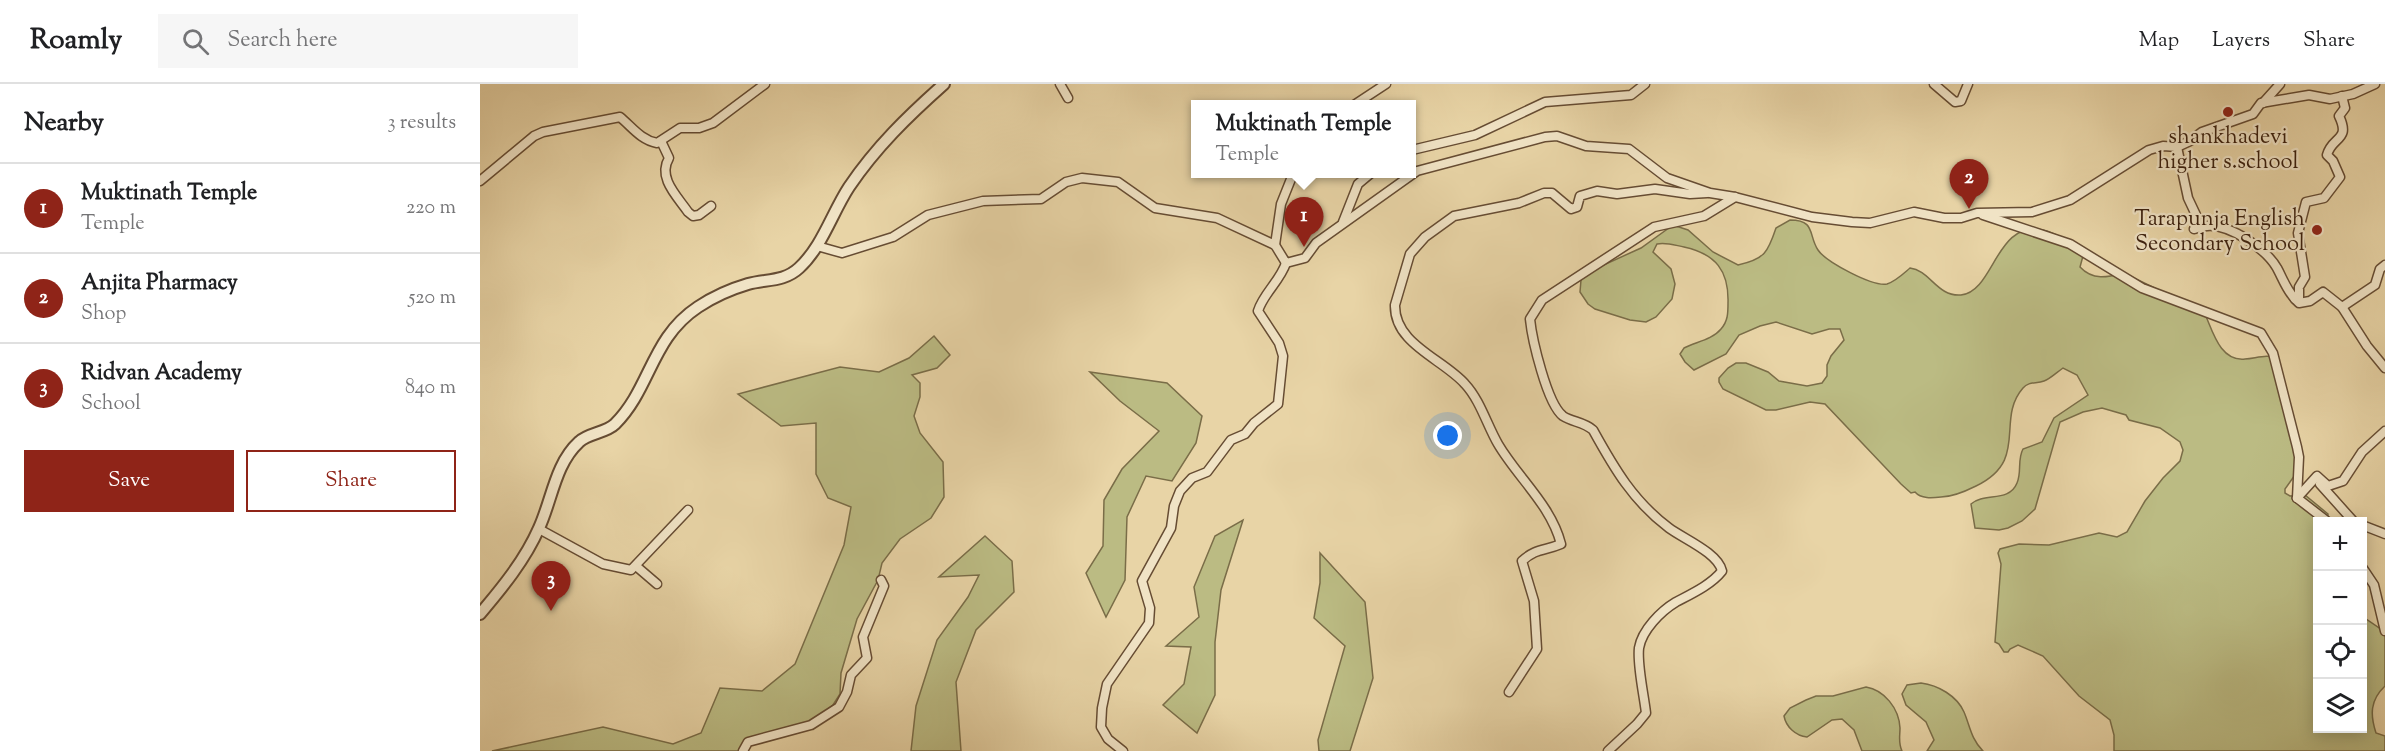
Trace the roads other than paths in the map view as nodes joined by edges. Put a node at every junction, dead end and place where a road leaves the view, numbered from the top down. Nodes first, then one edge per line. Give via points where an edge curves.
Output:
1 (765, 84) edge
2 (944, 84) edge
3 (1060, 84) edge
4 (1386, 84) edge
5 (1645, 84) edge
6 (1934, 84) edge
7 (1968, 84) edge
8 (2280, 84) edge
9 (2375, 84) edge
10 (2342, 96) junction
11 (1068, 98) dead end
12 (1362, 100) edge
13 (2263, 103) junction
14 (661, 141) junction
15 (2176, 147) junction
16 (1416, 149) edge
17 (1416, 172) edge
18 (1291, 178) edge
19 (1365, 178) edge
20 (1407, 178) edge
21 (480, 182) edge
22 (1710, 193) junction
23 (1735, 196) junction
24 (711, 206) dead end
25 (1977, 213) junction
26 (1343, 223) junction
27 (1275, 245) junction
28 (817, 246) junction
29 (1286, 263) junction
30 (2385, 265) edge
31 (2295, 299) junction
32 (2342, 307) junction
33 (2385, 368) edge
34 (2385, 431) edge
35 (2317, 476) junction
36 (2297, 498) junction
37 (688, 510) dead end
38 (2322, 517) edge
39 (2349, 517) edge
40 (2367, 527) edge
41 (539, 530) junction
42 (2385, 534) edge
43 (636, 566) junction
44 (2365, 571) edge
45 (881, 580) dead end
46 (657, 584) dead end
47 (480, 614) edge
48 (2385, 631) edge
49 (1509, 692) dead end
50 (743, 751) edge
51 (1123, 751) edge
52 (1608, 751) edge

1 - 14 street via 713,123 680,128
2 - 28 street via 897,126 874,153
3 - 11 street
4 - 12 street
5 - 16 street via 1631,95 1545,102 1475,135
6 - 7 street via 1955,102 1961,101
8 - 13 street
9 - 10 street
10 - 13 street via 2330,99 2309,95
10 - 31 street via 2345,108 2339,116 2343,136 2327,154 2340,177 2324,198 2306,202 2298,233 2305,277 2299,287 2299,298
13 - 15 street via 2253,114 2202,132
14 - 21 street via 648,141 620,117 543,132
14 - 24 street via 669,158 665,163 668,183 688,212 699,215
15 - 25 street via 2149,150 2070,200 2032,212
15 - 31 street via 2187,198 2196,215 2194,229 2217,227 2257,245 2277,268 2284,287
17 - 22 street via 1557,136 1586,146 1629,149 1667,178
18 - 27 street via 1281,204
19 - 26 street via 1358,184
20 - 26 street
22 - 23 street
22 - 49 street via 1655,189 1617,194 1597,192 1580,196 1577,207 1571,209 1552,193 1544,193 1519,203 1454,216 1425,237 1410,254 1395,305 1401,327 1410,340 1466,384 1512,467 1557,526 1561,544 1533,551 1522,561 1534,601 1537,649
23 - 25 street via 1812,218 1852,222 1870,223 1914,212 1944,218
23 - 52 street via 1704,216 1654,227 1542,300 1530,319 1553,405 1563,415 1593,430 1632,494 1668,527 1720,564 1722,571 1668,607 1643,638 1639,649 1646,713
25 - 36 street via 2070,244 2142,288 2261,333 2273,353 2297,447
26 - 29 street via 1316,243 1305,258
27 - 28 street via 1217,218 1155,208 1118,182 1082,178 1066,182 1041,199 983,201 928,215 893,237 842,253
27 - 29 street
28 - 41 street via 792,273 718,296 676,326 640,390 614,425 579,441 566,459
29 - 51 street via 1282,276 1258,311 1283,356 1278,404 1245,434 1231,440 1206,472 1192,478 1180,490 1171,528 1142,581 1150,608 1149,623 1107,684 1101,728
30 - 32 street via 2374,285
31 - 32 street via 2299,303 2310,302 2323,292
32 - 33 street
34 - 35 street via 2362,452 2343,481 2328,486
35 - 36 street
35 - 39 street
36 - 38 street
37 - 43 street
40 - 42 street
41 - 43 street via 603,564 631,570
41 - 47 street
43 - 46 street
44 - 48 street via 2374,585
45 - 50 street via 884,586 863,638 867,658 852,675 839,707 811,725 748,742

